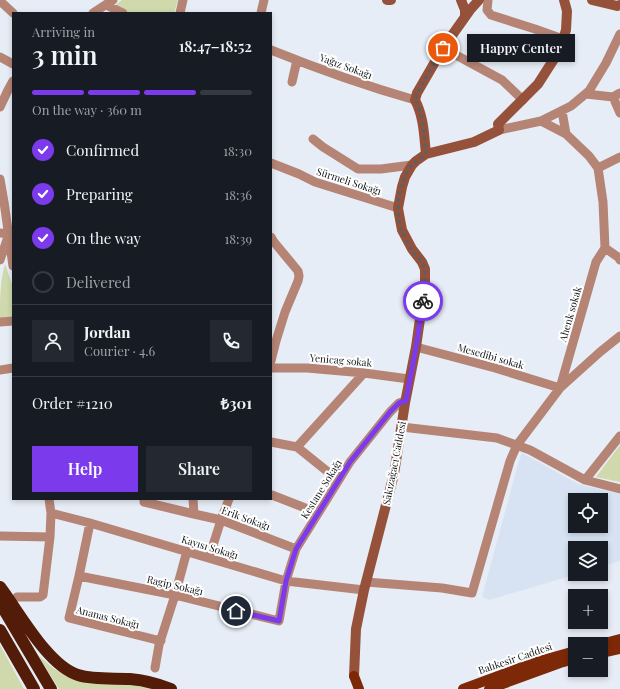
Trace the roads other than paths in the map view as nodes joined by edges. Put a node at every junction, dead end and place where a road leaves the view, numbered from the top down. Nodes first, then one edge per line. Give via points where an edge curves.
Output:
1 (183, 0) edge
2 (264, 0) edge
3 (387, 0) edge
4 (391, 0) edge
5 (461, 0) edge
6 (479, 0) edge
7 (488, 0) edge
8 (564, 0) edge
9 (592, 0) edge
10 (616, 0) edge
11 (0, 1) edge
12 (620, 1) edge
13 (110, 2) edge
14 (620, 5) edge
15 (12, 12) edge
16 (95, 12) edge
17 (122, 12) edge
18 (180, 12) edge
19 (261, 12) edge
20 (465, 16) junction
21 (620, 34) edge
22 (563, 39) junction
23 (443, 48) junction
24 (272, 50) edge
25 (0, 58) edge
26 (297, 60) junction
27 (12, 64) edge
28 (292, 82) dead end
29 (12, 83) edge
30 (586, 94) junction
31 (617, 95) edge
32 (415, 100) junction
33 (523, 100) junction
34 (0, 107) edge
35 (562, 111) junction
36 (620, 113) edge
37 (541, 121) junction
38 (499, 130) junction
39 (566, 134) junction
40 (313, 139) dead end
41 (426, 154) junction
42 (620, 158) edge
43 (272, 163) edge
44 (412, 165) junction
45 (598, 168) junction
46 (0, 178) edge
47 (398, 208) junction
48 (4, 234) edge
49 (272, 239) edge
50 (605, 248) junction
51 (0, 260) edge
52 (620, 260) edge
53 (12, 262) edge
54 (12, 321) edge
55 (0, 322) edge
56 (620, 336) edge
57 (416, 347) junction
58 (272, 357) edge
59 (12, 368) edge
60 (272, 368) edge
61 (0, 370) edge
62 (364, 372) junction
63 (410, 379) junction
64 (560, 388) junction
65 (406, 401) junction
66 (402, 427) junction
67 (620, 436) edge
68 (272, 442) edge
69 (517, 445) junction
70 (297, 447) junction
71 (338, 480) junction
72 (585, 480) junction
73 (620, 489) edge
74 (272, 495) dead end
75 (49, 500) edge
76 (144, 500) edge
77 (193, 500) edge
78 (229, 500) edge
79 (51, 513) junction
80 (318, 513) junction
81 (194, 514) junction
82 (221, 520) junction
83 (90, 523) junction
84 (0, 536) edge
85 (50, 537) junction
86 (296, 549) junction
87 (187, 551) junction
88 (208, 558) junction
89 (79, 576) junction
90 (286, 581) junction
91 (365, 586) junction
92 (0, 587) edge
93 (175, 595) junction
94 (17, 598) dead end
95 (0, 603) edge
96 (0, 630) edge
97 (0, 638) edge
98 (620, 639) edge
99 (161, 641) junction
100 (608, 642) edge
101 (620, 648) edge
102 (608, 651) edge
103 (568, 653) edge
104 (568, 661) edge
105 (155, 668) dead end
106 (354, 676) junction
107 (34, 689) edge
108 (51, 689) edge
109 (171, 689) edge
110 (354, 689) edge
111 (359, 689) edge
112 (463, 689) edge
113 (489, 689) edge

1 - 18 street
2 - 19 street
3 - 4 street
5 - 20 street
6 - 20 street
7 - 22 street via 487,10 491,15
8 - 22 street via 567,11
9 - 14 street
10 - 12 street
11 - 15 street
13 - 16 street
13 - 17 street
20 - 23 street
21 - 30 street via 606,63
22 - 33 street via 538,84
23 - 32 street
23 - 33 street via 502,80
24 - 26 street, Yağız Sokağı
25 - 27 street
26 - 28 street
26 - 32 street, Yağız Sokağı
29 - 34 street
30 - 31 street
30 - 35 street
31 - 36 street
32 - 41 street via 422,121
33 - 38 street via 498,124
35 - 37 street
35 - 39 street
37 - 38 street
37 - 39 street
38 - 41 street via 474,142
39 - 45 street
40 - 44 street via 358,169
41 - 44 street, Sakızağacı Caddesi
42 - 45 street
43 - 47 street, Sürmeli Sokağı via 315,182
44 - 47 street, Sakızağacı Caddesi via 405,177
45 - 50 street via 603,202
46 - 48 street
47 - 57 street, Sakızağacı Caddesi via 402,230 425,269 425,288
48 - 51 street
48 - 53 street
49 - 58 street via 298,271 299,276
50 - 52 street
50 - 64 street, Ahenk sokak via 596,262
54 - 55 street
56 - 64 street
57 - 63 street, Sakızağacı Caddesi
57 - 64 street, Mesedibi sokak
59 - 61 street
60 - 62 street, Yenicag sokak
62 - 63 street, Yenicag sokak
62 - 70 street
63 - 65 street, Sakızağacı Caddesi
64 - 69 street
65 - 66 street, Sakızağacı Caddesi
65 - 71 street, Kestane Sokağı via 399,403 390,412
66 - 69 street via 497,438
66 - 91 street, Sakızağacı Caddesi via 394,474
67 - 72 street
68 - 70 street
69 - 72 street
69 - 91 street, Kayısı Sokağı via 510,461 472,594 442,588
70 - 71 street
71 - 80 street, Kestane Sokağı
72 - 73 street
74 - 80 street
75 - 79 street
76 - 81 street, Erik Sokağı
77 - 81 street
78 - 82 street
79 - 83 street, Kayısı Sokağı
79 - 85 street
80 - 86 street, Kestane Sokağı
81 - 82 street, Erik Sokağı
82 - 86 street, Erik Sokağı
82 - 88 street
83 - 87 street, Kayısı Sokağı
83 - 89 street
84 - 85 street
85 - 94 street via 43,595
86 - 90 street, Kestane Sokağı
87 - 88 street, Kayısı Sokağı
87 - 93 street
88 - 90 street, Kayısı Sokağı
89 - 93 street, Ragip Sokağı
89 - 99 street, Ananas Sokağı via 69,618
90 - 91 street, Kayısı Sokağı
90 - 93 street, Ragip Sokağı via 279,621
91 - 106 street, Sakızağacı Caddesi via 356,629
92 - 109 highway via 36,638 54,660 66,669 78,675 143,680
93 - 99 street
95 - 108 highway
96 - 107 highway
97 - 107 highway
98 - 100 main road
99 - 105 street
101 - 102 main road
103 - 112 main road, Balıkesir Caddesi
104 - 113 main road, Balıkesir Caddesi
106 - 110 main road
106 - 111 main road

